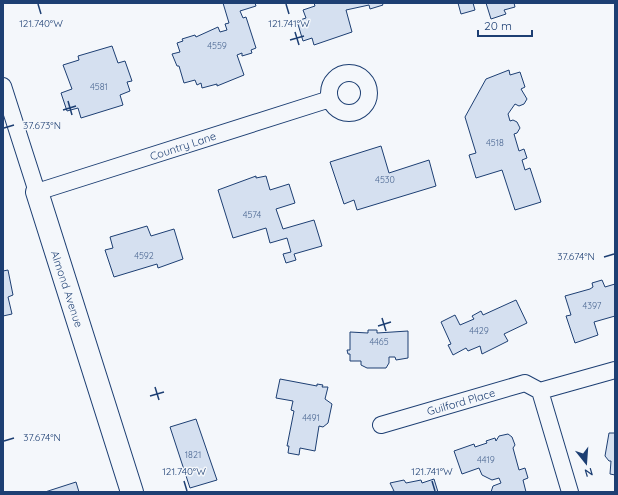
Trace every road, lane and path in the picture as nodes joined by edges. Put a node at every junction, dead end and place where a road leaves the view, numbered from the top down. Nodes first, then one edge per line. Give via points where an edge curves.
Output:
1 (3, 86) edge
2 (330, 99) dead end
3 (37, 192) junction
4 (615, 370) edge
5 (540, 391) junction
6 (381, 425) dead end
7 (132, 492) edge
8 (570, 492) edge

1 - 3 street, Almond Avenue
2 - 3 street, Country Lane
3 - 7 street, Almond Avenue
4 - 5 street
5 - 6 street, Guilford Place via 525,384
5 - 8 street

